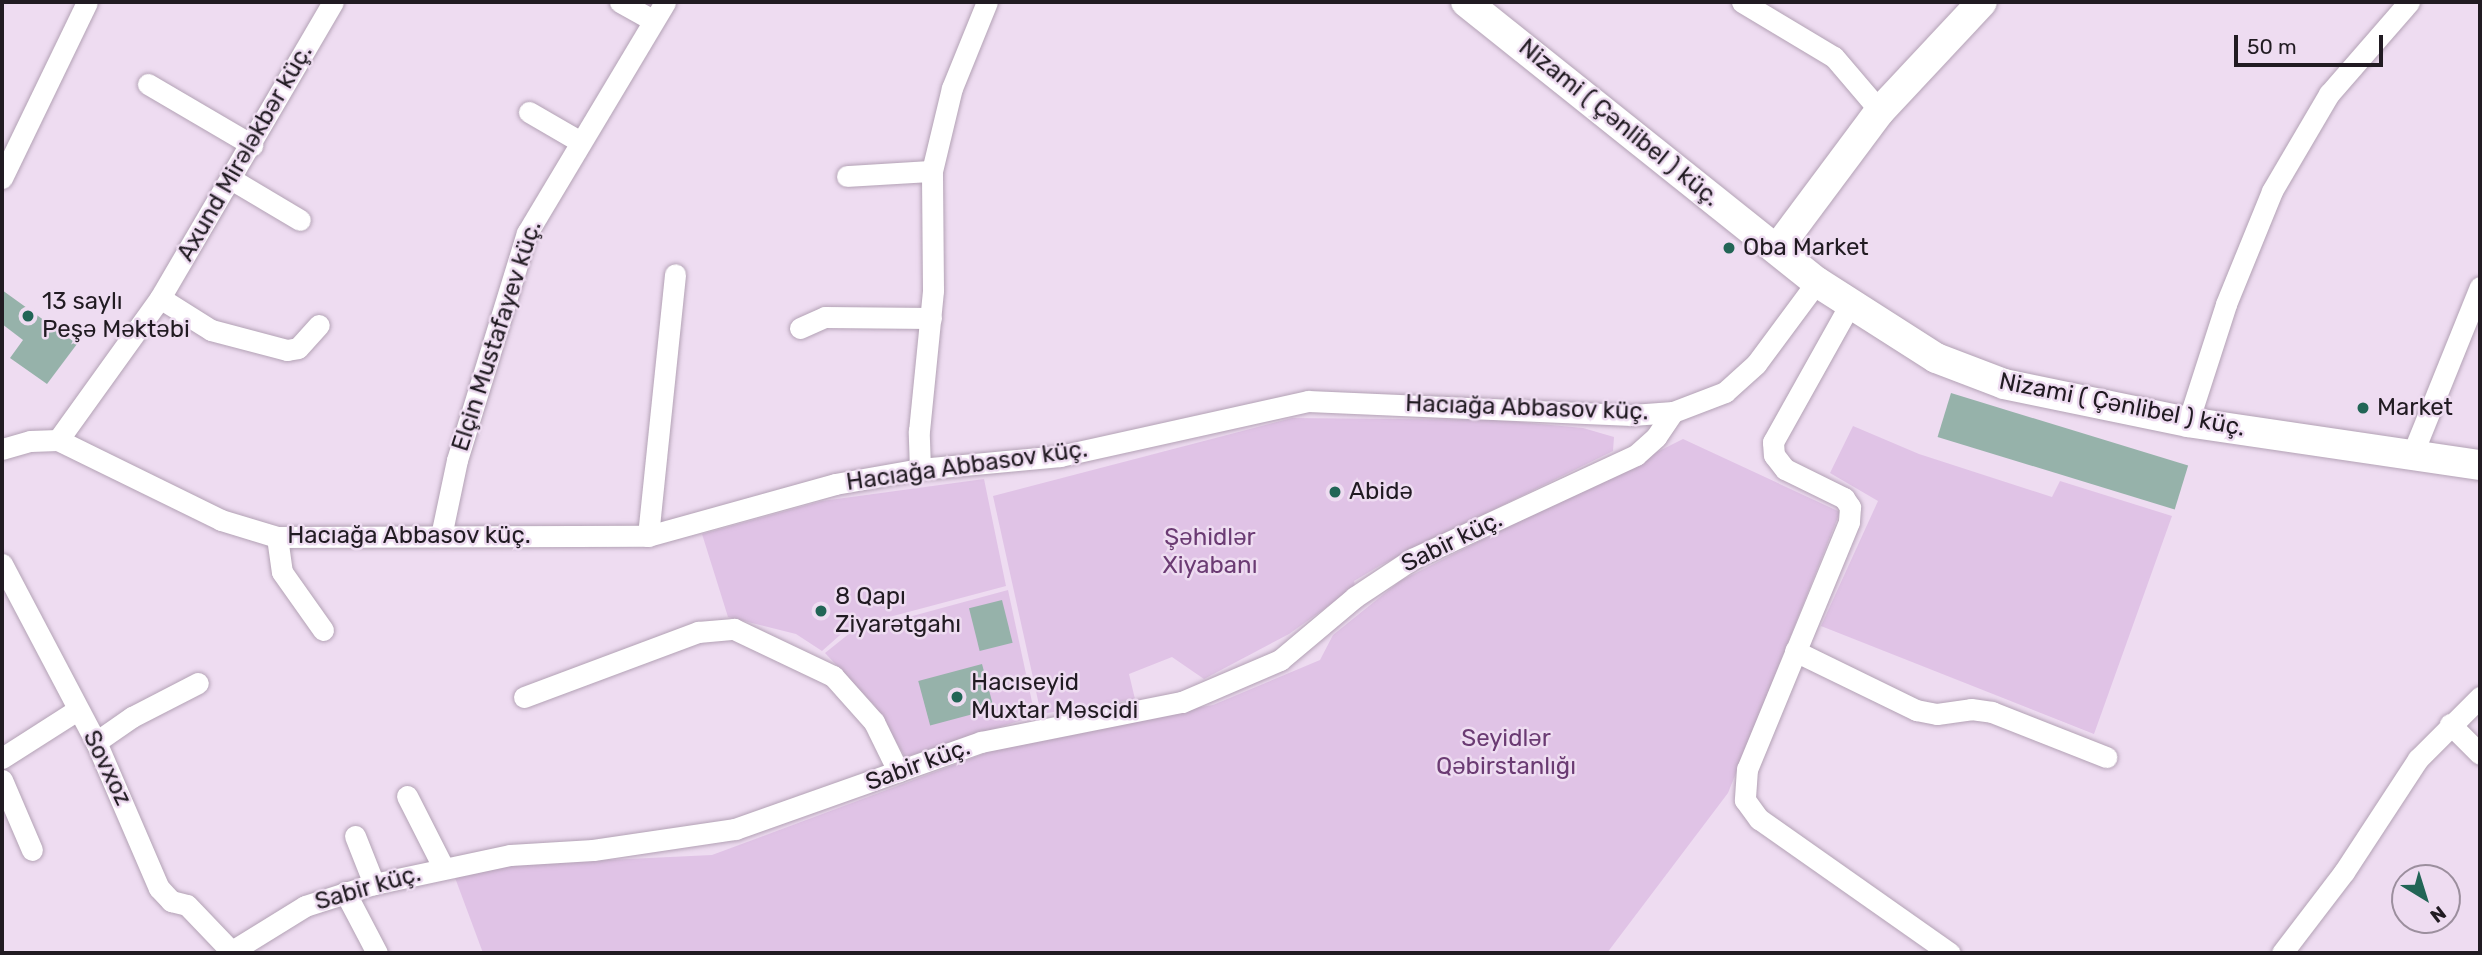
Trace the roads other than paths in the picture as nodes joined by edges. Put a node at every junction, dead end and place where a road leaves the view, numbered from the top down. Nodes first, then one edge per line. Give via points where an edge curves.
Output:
1 (87, 2) edge
2 (333, 2) edge
3 (620, 2) edge
4 (665, 2) edge
5 (987, 2) edge
6 (1466, 2) edge
7 (1742, 2) edge
8 (1982, 2) edge
9 (2409, 2) edge
10 (652, 20) junction
11 (148, 84) dead end
12 (1880, 111) junction
13 (529, 112) dead end
14 (579, 141) junction
15 (252, 145) junction
16 (932, 171) junction
17 (846, 176) dead end
18 (2, 178) edge
19 (231, 180) junction
20 (300, 219) dead end
21 (1777, 249) junction
22 (675, 274) dead end
23 (1817, 282) junction
24 (2480, 287) edge
25 (160, 298) junction
26 (1849, 306) junction
27 (931, 318) junction
28 (319, 325) dead end
29 (800, 328) dead end
30 (1673, 412) junction
31 (2189, 422) junction
32 (58, 440) junction
33 (2, 449) edge
34 (2412, 455) junction
35 (2480, 465) edge
36 (920, 469) junction
37 (648, 536) junction
38 (277, 537) junction
39 (440, 537) junction
40 (2, 564) edge
41 (323, 630) dead end
42 (1795, 651) junction
43 (198, 683) dead end
44 (524, 697) dead end
45 (2480, 698) edge
46 (77, 709) junction
47 (2450, 724) junction
48 (96, 742) junction
49 (2480, 754) edge
50 (2106, 757) dead end
51 (2, 758) edge
52 (898, 771) junction
53 (2, 780) edge
54 (407, 796) dead end
55 (355, 836) dead end
56 (32, 850) dead end
57 (443, 867) junction
58 (374, 884) junction
59 (345, 892) junction
60 (230, 952) edge
61 (377, 953) edge
62 (1951, 953) edge
63 (2282, 953) edge

1 - 18 street
2 - 15 street, Axund Mirələkbər küç.
3 - 10 street
4 - 10 street, Elçin Mustafayev küç.
5 - 16 street via 952,88
6 - 21 main road, Nizami ( Çənlibel ) küç.
7 - 12 street via 1833,57
8 - 12 main road
9 - 31 street via 2329,94 2272,191 2226,304
10 - 14 street, Elçin Mustafayev küç.
11 - 15 street
12 - 21 main road
13 - 14 street
14 - 39 street, Elçin Mustafayev küç. via 527,233 457,460
15 - 19 street, Axund Mirələkbər küç.
16 - 17 street
16 - 27 street
19 - 20 street
19 - 25 street, Axund Mirələkbər küç.
21 - 23 main road, Nizami ( Çənlibel ) küç.
22 - 37 street
23 - 26 main road, Nizami ( Çənlibel ) küç.
23 - 30 street, Hacıağa Abbasov küç. via 1756,364 1725,392
24 - 34 street
25 - 28 street via 211,330 287,350 298,348
25 - 32 street, Axund Mirələkbər küç.
26 - 31 main road, Nizami ( Çənlibel ) küç. via 1899,338 1977,376
26 - 42 street via 1773,442 1774,455 1785,469 1844,498 1850,507 1849,522
27 - 29 street via 825,317
27 - 36 street via 919,430
30 - 36 street, Hacıağa Abbasov küç. via 1632,415 1308,401 1060,456
30 - 52 street, Sabir küç. via 1656,438 1636,455 1412,559 1256,673 1164,707 1021,732
31 - 34 main road, Nizami ( Çənlibel ) küç.
32 - 33 street
32 - 38 street, Hacıağa Abbasov küç. via 221,520
34 - 35 main road, Nizami ( Çənlibel ) küç.
36 - 37 street, Hacıağa Abbasov küç. via 835,484
37 - 39 street, Hacıağa Abbasov küç.
38 - 39 street, Hacıağa Abbasov küç.
38 - 41 street via 282,572
40 - 46 street, Sovxoz
42 - 50 street via 1916,710 1992,712
42 - 62 street via 1747,769 1745,800 1759,819
43 - 48 street via 132,717
44 - 52 street via 698,632 734,629 832,676 874,722
45 - 47 street
46 - 48 street, Sovxoz
46 - 51 street
47 - 49 street
47 - 63 street via 2418,759 2344,872
48 - 60 street, Sovxoz via 159,888 171,901 187,905
52 - 57 street, Sabir küç. via 735,829
53 - 56 street
54 - 57 street
55 - 58 street
57 - 58 street, Sabir küç.
58 - 59 street, Sabir küç.
59 - 60 street, Sabir küç. via 305,906
59 - 61 street

